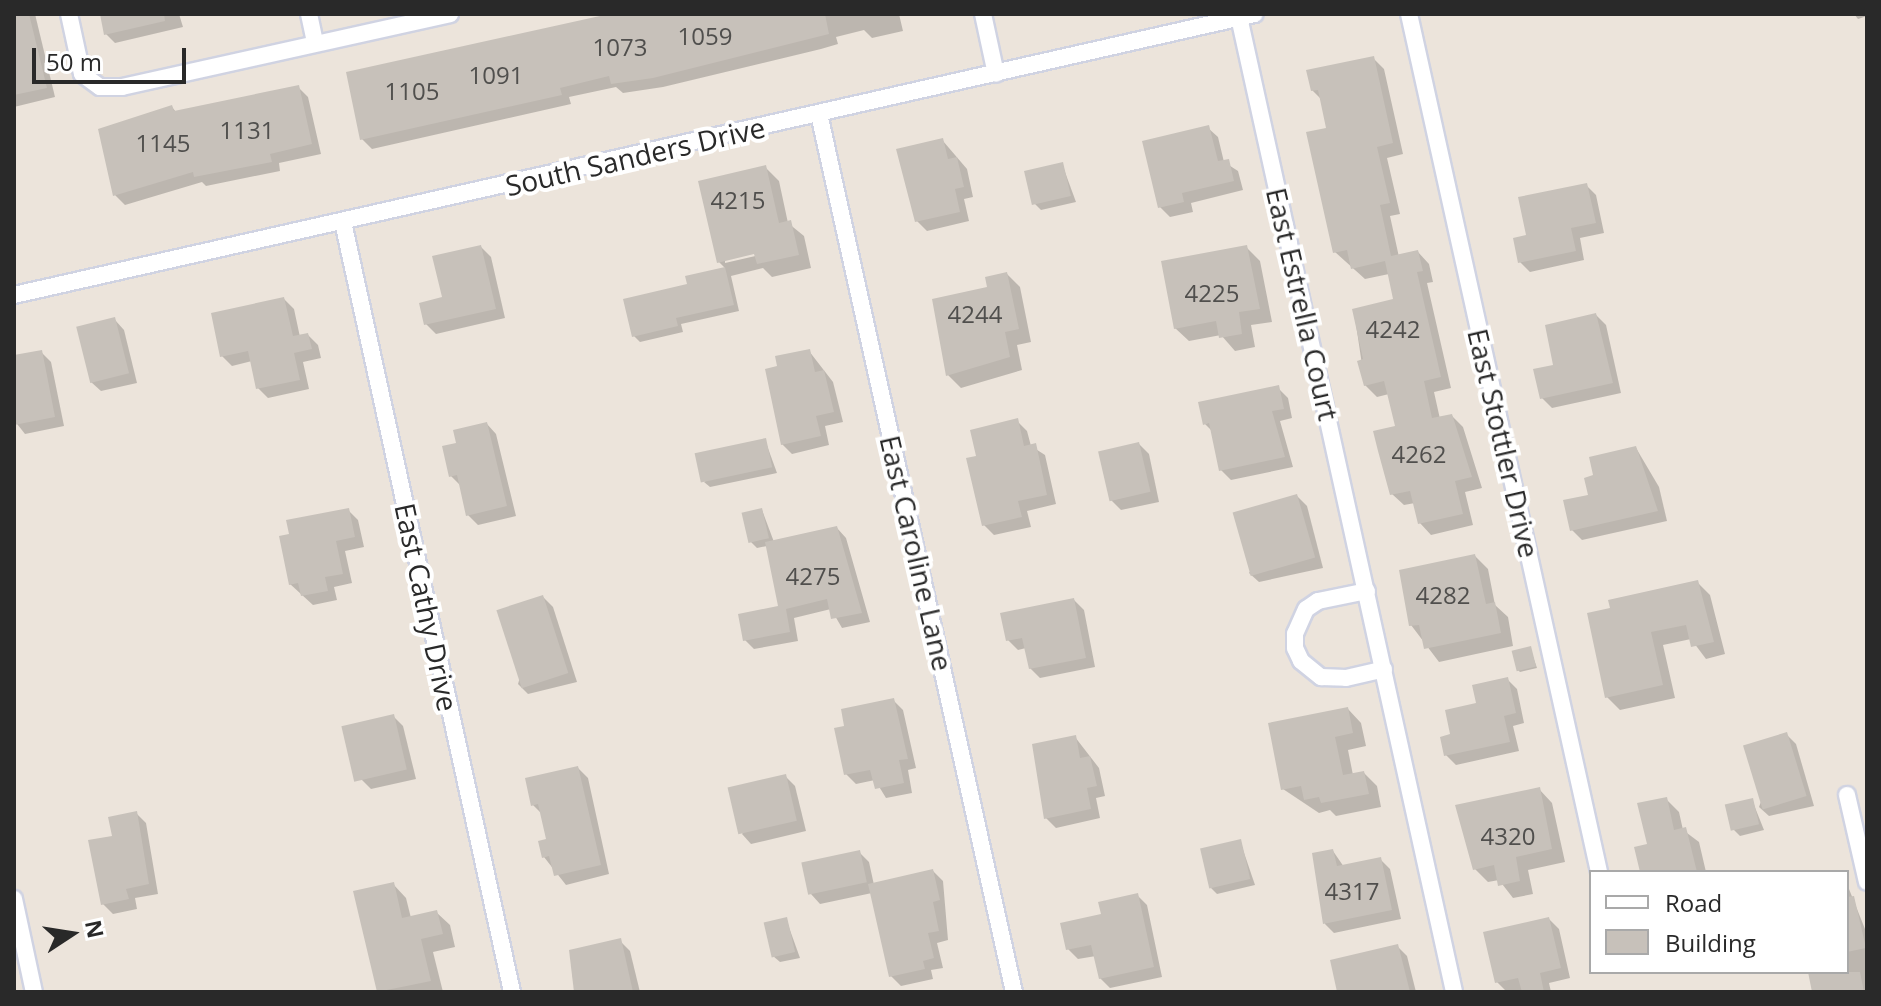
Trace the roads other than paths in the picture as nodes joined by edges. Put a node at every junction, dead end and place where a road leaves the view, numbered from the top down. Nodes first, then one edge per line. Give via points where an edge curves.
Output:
1 (69, 14) edge
2 (309, 14) edge
3 (450, 14) edge
4 (983, 14) edge
5 (1409, 14) edge
6 (1247, 16) edge
7 (315, 42) junction
8 (996, 74) junction
9 (819, 114) junction
10 (343, 222) junction
11 (14, 295) edge
12 (1367, 591) junction
13 (1384, 669) junction
14 (1847, 795) dead end
15 (1599, 870) edge
16 (1867, 882) edge
17 (14, 899) edge
18 (34, 992) edge
19 (512, 992) edge
20 (1014, 992) edge
21 (1454, 992) edge

1 - 7 street via 82,74 100,87 122,87
2 - 7 street
3 - 7 street
4 - 8 street
5 - 15 street, East Stottler Drive
6 - 8 street, South Sanders Drive
6 - 12 street, East Estrella Court
8 - 9 street, South Sanders Drive
9 - 10 street, South Sanders Drive
9 - 20 street, East Caroline Lane
10 - 11 street, South Sanders Drive
10 - 19 street, East Cathy Drive
12 - 13 street, East Estrella Court
12 - 13 street via 1318,601 1306,609 1295,648 1301,661 1321,677 1346,678
13 - 21 street, East Estrella Court
14 - 16 street
17 - 18 street

